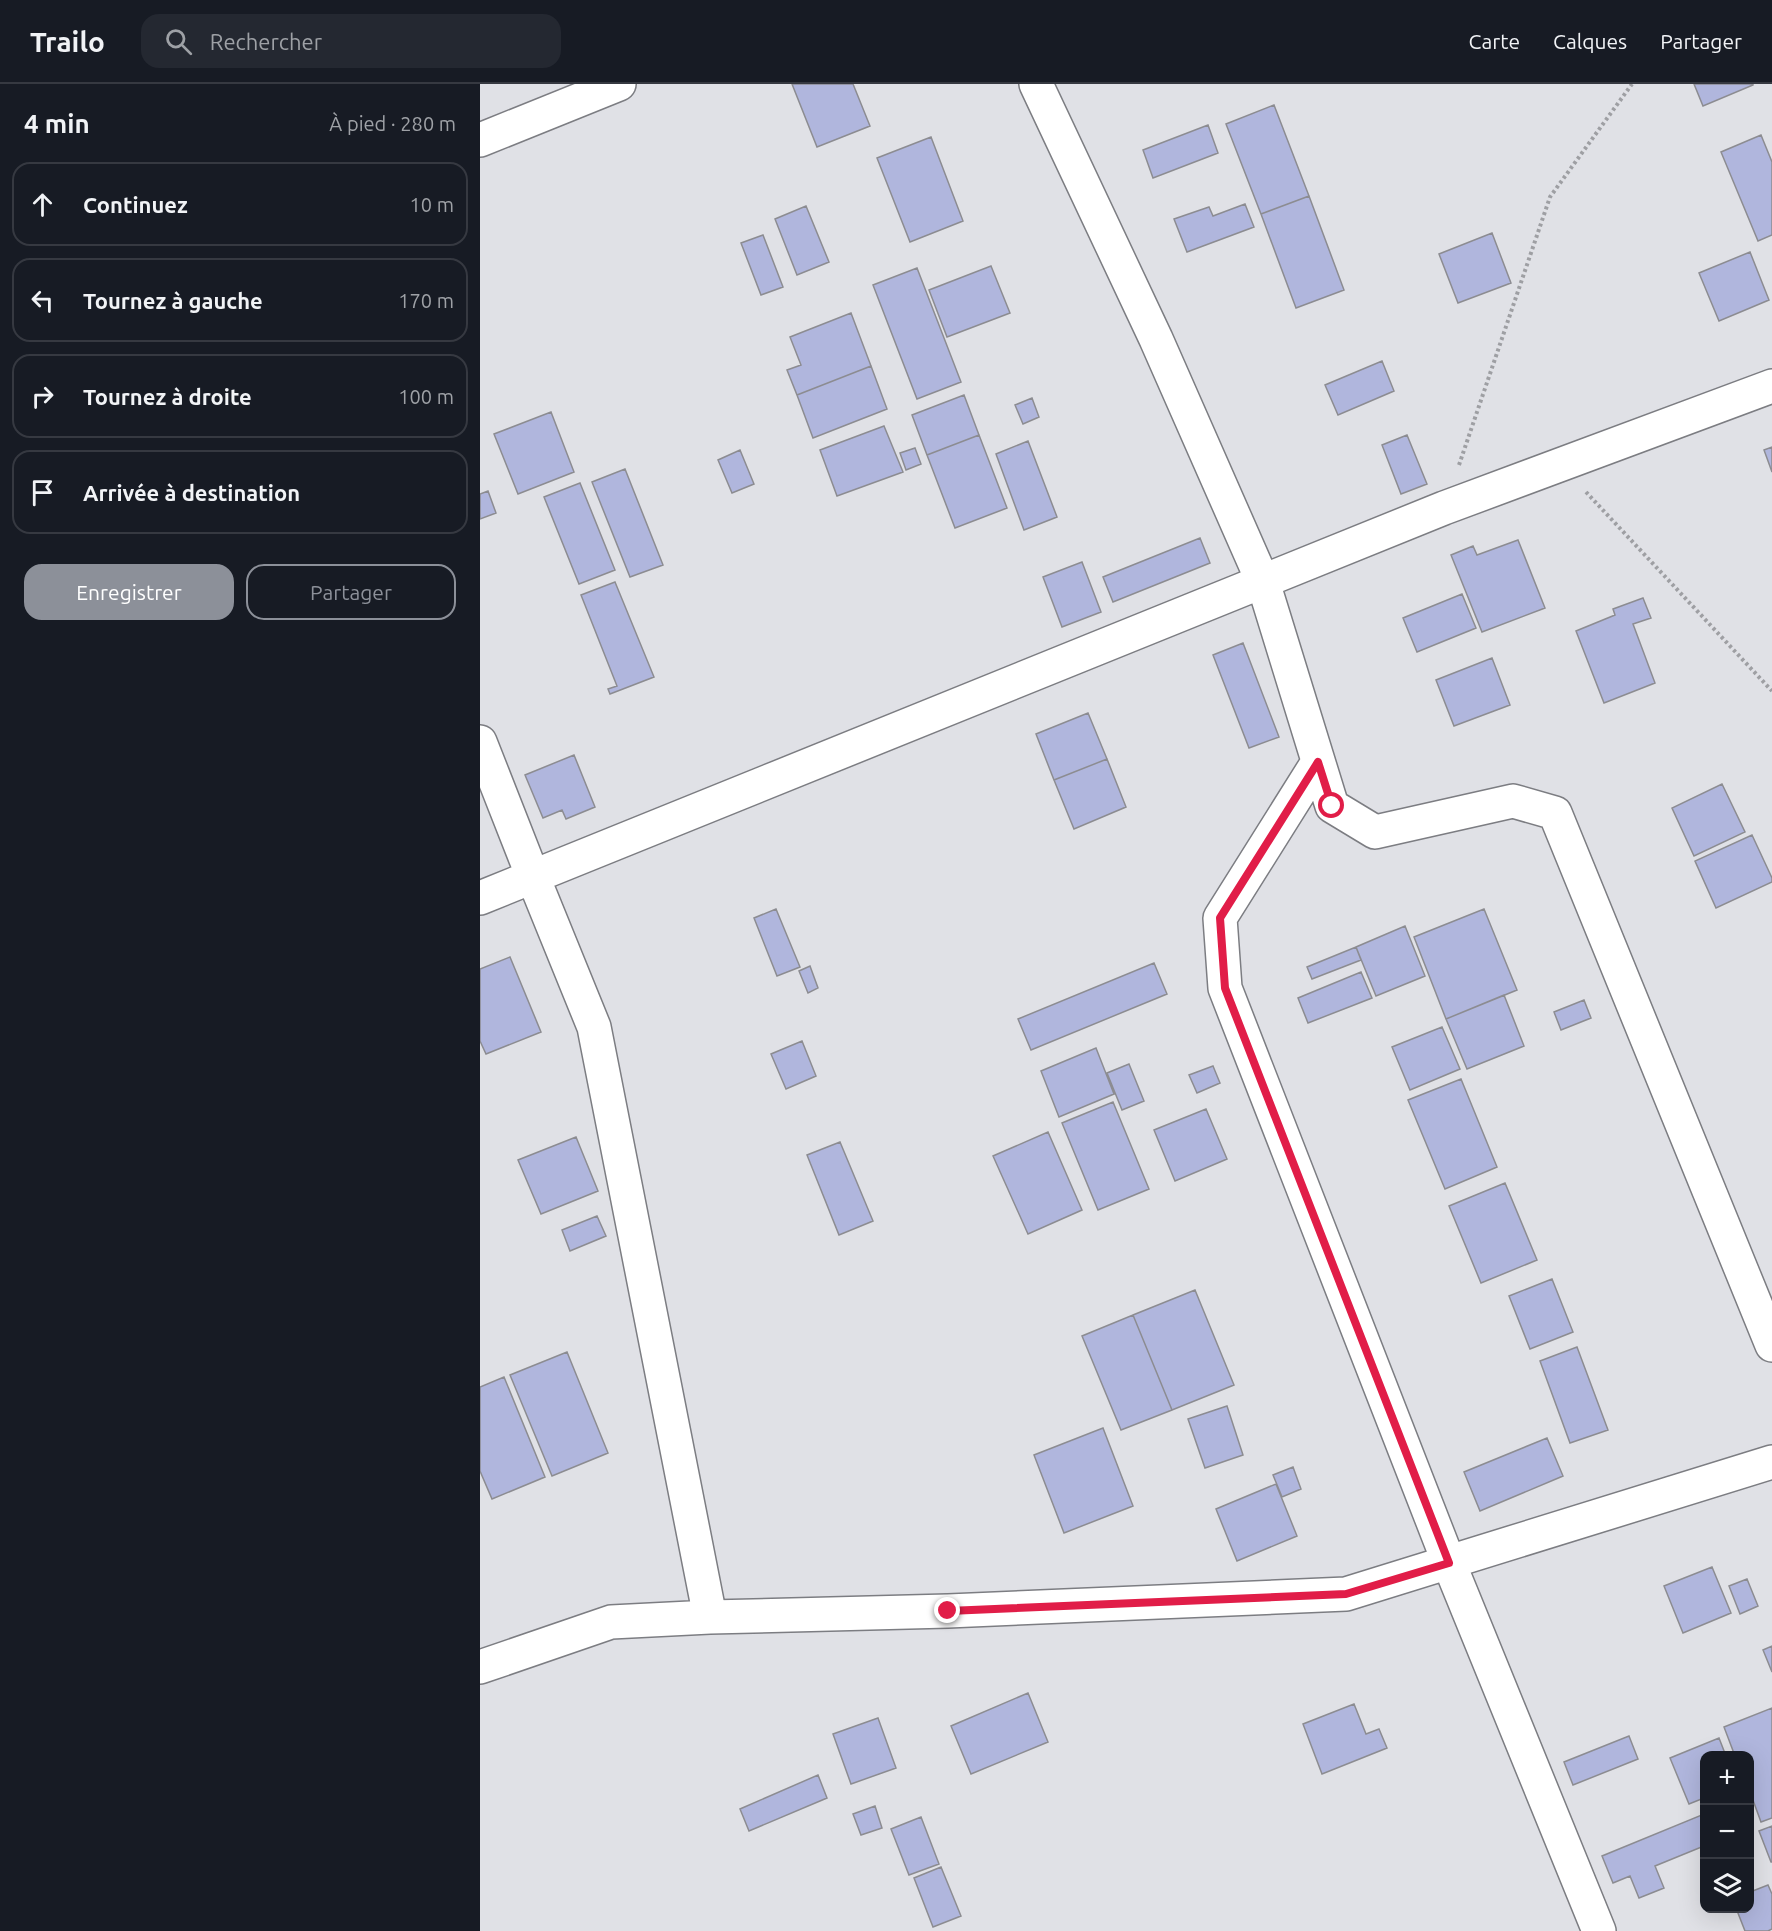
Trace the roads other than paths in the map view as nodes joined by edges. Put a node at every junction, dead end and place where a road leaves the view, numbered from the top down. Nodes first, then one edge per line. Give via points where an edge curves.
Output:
1 (619, 84) edge
2 (1036, 84) edge
3 (480, 140) edge
4 (1772, 386) edge
5 (1263, 582) junction
6 (480, 742) edge
7 (1318, 762) junction
8 (532, 877) junction
9 (480, 898) edge
10 (1772, 1346) edge
11 (1772, 1462) edge
12 (1449, 1563) junction
13 (710, 1617) junction
14 (480, 1667) edge
15 (1599, 1931) edge

1 - 3 street
2 - 5 street via 1156,339
4 - 5 street via 1444,508
5 - 7 street
5 - 8 street
6 - 8 street
7 - 10 street via 1332,806 1375,832 1513,801 1555,813
7 - 12 street via 1220,918 1225,988
8 - 9 street
8 - 13 street via 594,1027
11 - 12 street
12 - 13 street via 1346,1594
12 - 15 street
13 - 14 street via 611,1622

